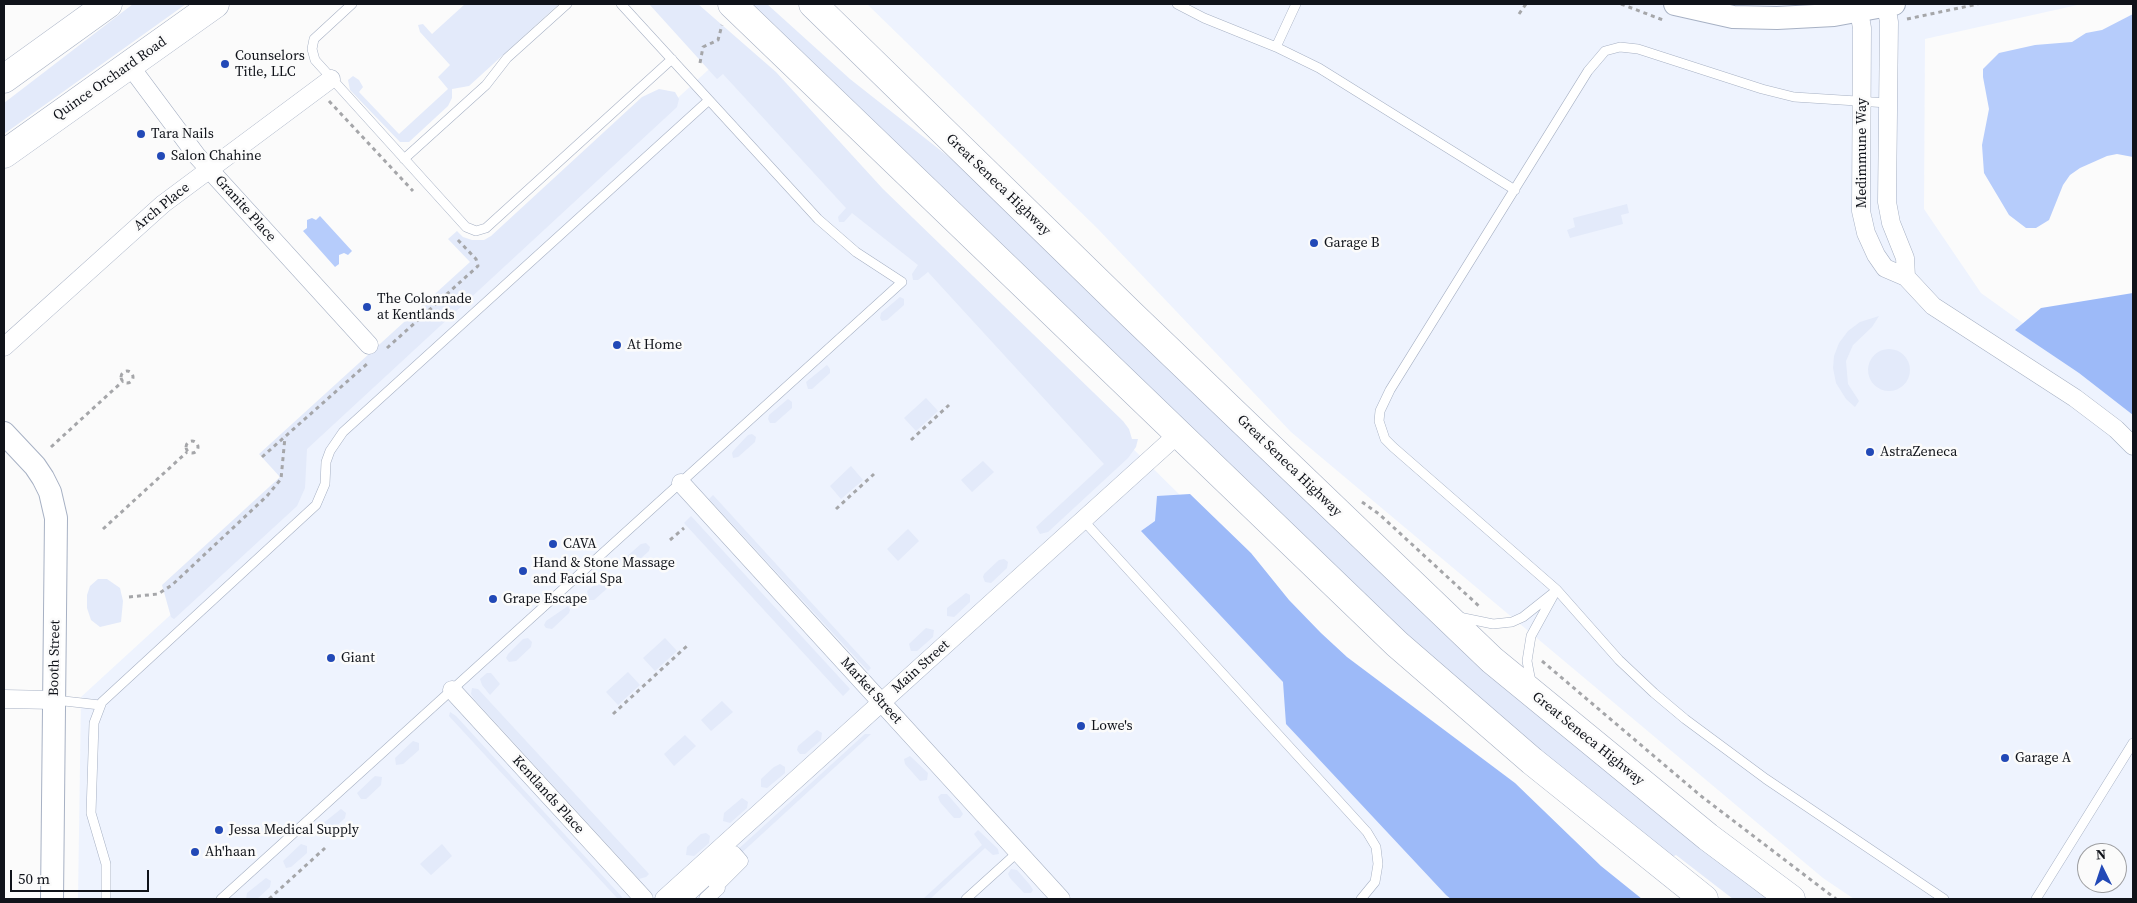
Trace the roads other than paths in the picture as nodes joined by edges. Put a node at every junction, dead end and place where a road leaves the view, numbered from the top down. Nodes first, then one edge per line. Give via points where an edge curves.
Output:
1 (108, 4) edge
2 (216, 4) edge
3 (352, 4) edge
4 (567, 4) edge
5 (622, 4) edge
6 (813, 4) edge
7 (1177, 4) edge
8 (1296, 4) edge
9 (1675, 4) edge
10 (1888, 4) edge
11 (1858, 7) edge
12 (727, 13) edge
13 (1276, 47) junction
14 (672, 59) junction
15 (130, 66) junction
16 (4, 79) edge
17 (331, 79) junction
18 (709, 100) junction
19 (1862, 102) junction
20 (1888, 103) junction
21 (4, 154) edge
22 (404, 159) junction
23 (209, 169) junction
24 (1514, 190) junction
25 (1906, 277) junction
26 (4, 346) edge
27 (375, 352) road end
28 (4, 433) edge
29 (1178, 435) junction
30 (2133, 446) edge
31 (681, 483) junction
32 (1083, 520) junction
33 (1557, 590) junction
34 (1442, 612) junction
35 (452, 690) junction
36 (1534, 694) junction
37 (4, 699) edge
38 (54, 700) junction
39 (882, 703) junction
40 (100, 705) junction
41 (2133, 743) edge
42 (1018, 852) junction
43 (52, 899) edge
44 (106, 899) edge
45 (221, 899) edge
46 (644, 899) edge
47 (664, 899) edge
48 (684, 899) edge
49 (706, 899) edge
50 (966, 899) edge
51 (1061, 899) edge
52 (1361, 899) edge
53 (1704, 899) edge
54 (1791, 899) edge
55 (1944, 899) edge
56 (2036, 899) edge

1 - 16 main road
2 - 15 main road, Quince Orchard Road
3 - 17 lane via 316,36 312,45 315,60
4 - 22 lane via 507,58 486,85
5 - 14 lane
6 - 34 main road, Great Seneca Highway
7 - 13 lane
8 - 13 lane
9 - 11 street via 1742,17 1806,18
10 - 11 street
10 - 20 street, Medimmune Way
11 - 19 street, Medimmune Way via 1862,28
12 - 29 main road
13 - 24 lane via 1320,68
14 - 18 lane
14 - 22 lane via 481,230 470,230
15 - 21 main road, Quince Orchard Road
15 - 23 street, Granite Place
17 - 22 lane
17 - 23 street, Arch Place
18 - 31 lane via 826,227 856,252 902,282
18 - 40 lane via 343,432 330,451 325,484 316,506
19 - 20 lane
19 - 24 lane via 1778,94 1638,49 1612,48 1595,61
19 - 25 street, Medimmune Way via 1863,224 1885,268
20 - 25 street, Medimmune Way via 1887,202 1891,223 1905,258
23 - 26 street, Arch Place via 154,212
23 - 27 street, Granite Place
24 - 33 lane via 1384,401 1379,421 1385,439 1393,447
25 - 30 street, Medimmune Way via 1933,306 2075,398
28 - 38 street, Booth Street via 35,466 54,505
29 - 32 street, Main Street
29 - 53 main road via 1405,650 1532,761
31 - 35 lane
31 - 39 street, Market Street
32 - 39 street, Main Street
32 - 52 lane via 1367,832 1376,847 1378,864 1375,882
33 - 34 lane via 1523,617 1505,624 1473,621
33 - 36 lane via 1531,636 1527,661
33 - 55 lane via 1619,660 1685,718 1766,779
34 - 36 main road, Great Seneca Highway via 1492,660
35 - 45 lane
35 - 46 street, Kentlands Place
36 - 54 main road, Great Seneca Highway via 1708,837
37 - 38 street
38 - 40 lane
38 - 43 street, Booth Street
39 - 42 street, Market Street
39 - 47 street, Main Street
40 - 44 lane via 94,723 91,813 106,864
41 - 56 lane
42 - 50 lane
42 - 51 street, Market Street
48 - 49 street via 734,853 741,861

